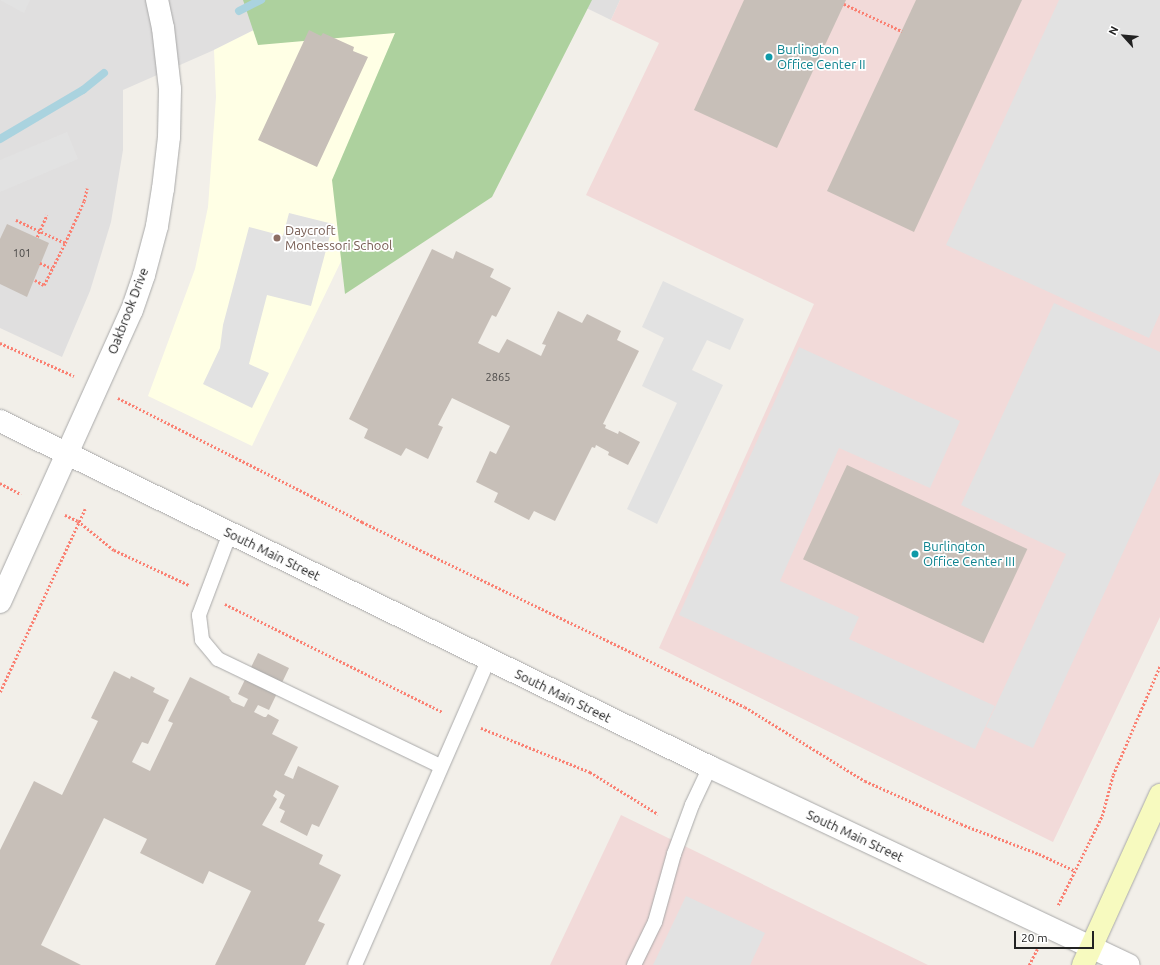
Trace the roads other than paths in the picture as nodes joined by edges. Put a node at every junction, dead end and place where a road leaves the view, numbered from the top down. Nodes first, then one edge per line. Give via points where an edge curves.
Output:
1 (157, 0) edge
2 (0, 421) edge
3 (68, 454) junction
4 (230, 533) junction
5 (0, 602) edge
6 (488, 660) junction
7 (440, 766) junction
8 (710, 768) junction
9 (1160, 795) edge
10 (1087, 956) edge
11 (355, 965) edge
12 (634, 965) edge
13 (1129, 965) edge

1 - 3 street, Oakbrook Drive via 170,89 168,145 156,226 132,310
2 - 3 street, South Main Street
3 - 4 street, South Main Street
3 - 5 street, Oakbrook Drive
4 - 6 street, South Main Street
4 - 7 lane via 199,614 202,640 218,659
6 - 7 lane
6 - 8 street, South Main Street
7 - 11 lane
8 - 10 street, South Main Street
8 - 12 lane via 676,847 655,922
9 - 10 main road
10 - 13 street, South Main Street

